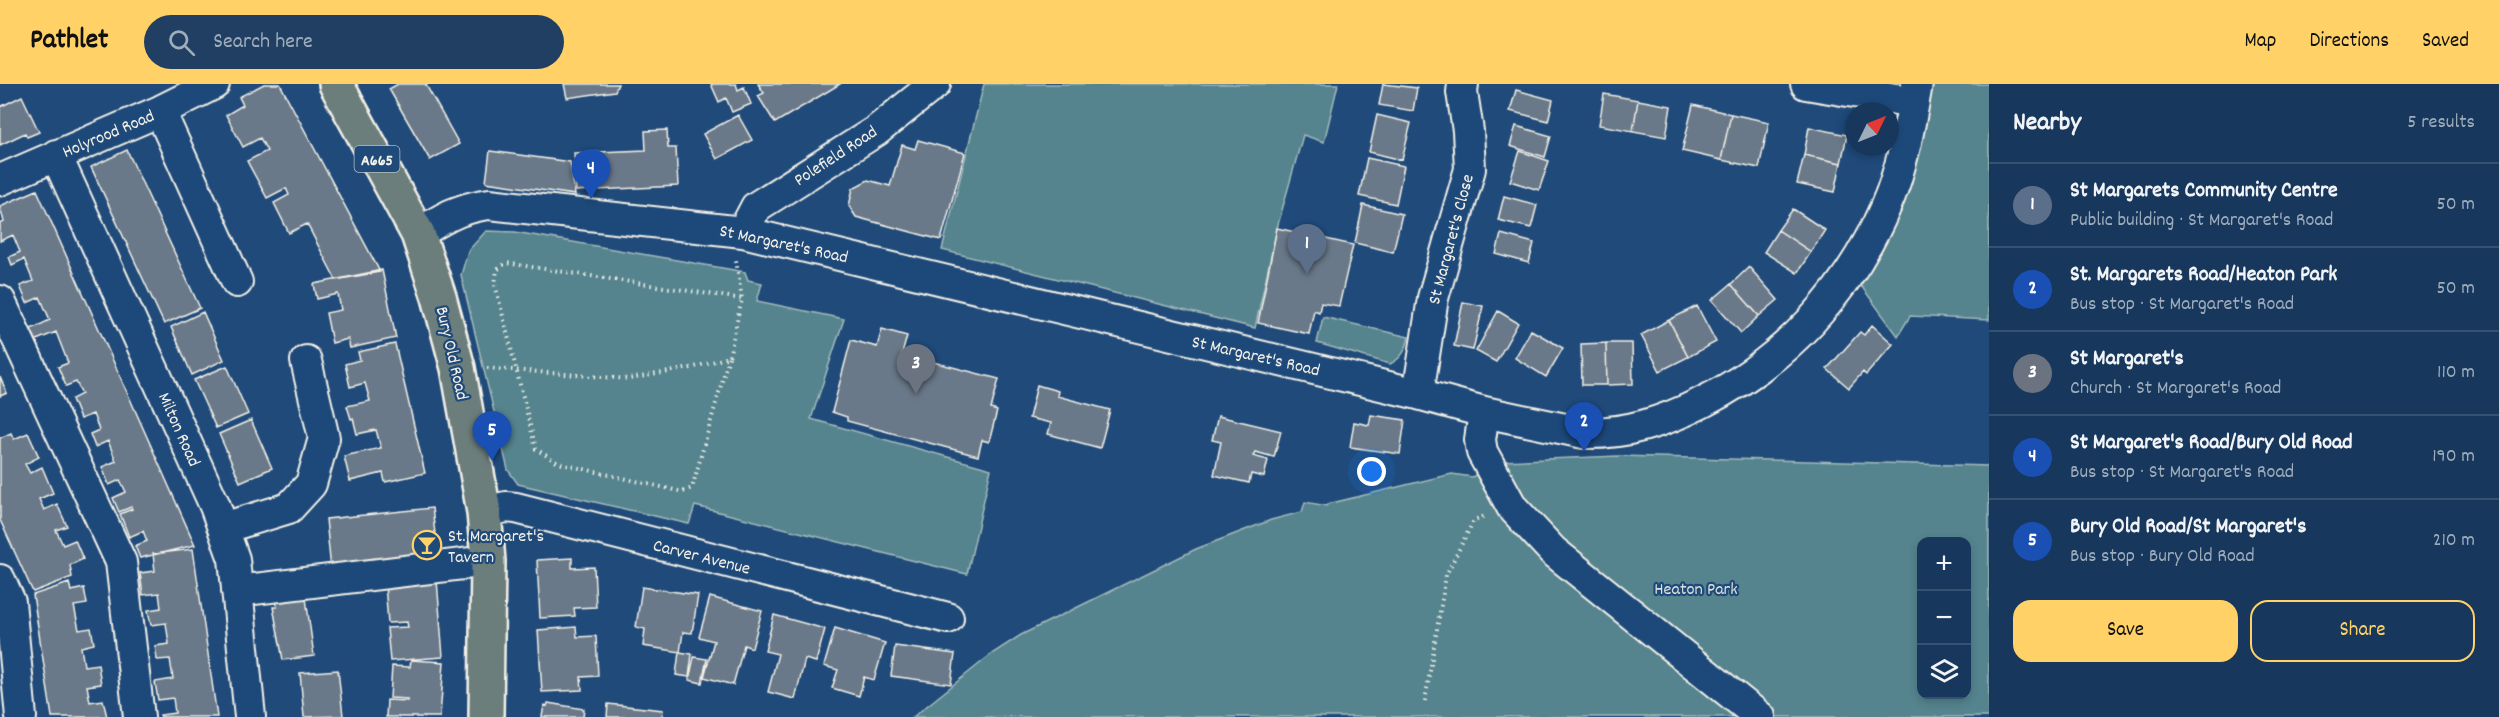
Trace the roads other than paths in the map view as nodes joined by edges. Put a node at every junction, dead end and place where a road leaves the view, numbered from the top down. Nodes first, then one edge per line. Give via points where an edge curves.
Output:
1 (214, 84) edge
2 (336, 84) edge
3 (935, 84) edge
4 (1463, 84) edge
5 (1806, 84) edge
6 (1915, 93) edge
7 (160, 111) junction
8 (56, 155) junction
9 (0, 180) edge
10 (737, 231) junction
11 (418, 234) junction
12 (237, 282) dead end
13 (0, 301) edge
14 (306, 361) dead end
15 (1418, 394) junction
16 (1484, 412) junction
17 (484, 512) junction
18 (223, 528) junction
19 (488, 561) junction
20 (0, 580) edge
21 (237, 591) junction
22 (930, 607) dead end
23 (21, 717) edge
24 (139, 717) edge
25 (250, 717) edge
26 (486, 717) edge
27 (1760, 717) edge

1 - 7 street, Holyrood Road
2 - 11 main road, Bury Old Road / A665
3 - 10 street, Polefield Road via 876,131 756,207
4 - 15 street, St Margaret's Close via 1470,169 1433,298
5 - 6 street
6 - 16 street, St Margaret's Road via 1900,165 1868,242 1822,311 1773,358 1729,389 1633,430 1584,433
7 - 8 street, Holyrood Road
7 - 12 street
8 - 9 street, Holyrood Road
8 - 18 street, Milton Road
10 - 11 street, St Margaret's Road via 489,204 449,213
10 - 15 street, St Margaret's Road
11 - 17 main road, Bury Old Road / A665 via 458,368
13 - 24 street via 121,562
14 - 18 street via 324,438 311,484 289,508
15 - 16 street, St Margaret's Road
16 - 27 street via 1482,452 1512,507 1553,551
17 - 19 main road, Bury Old Road / A665
17 - 22 street, Carver Avenue via 516,508
18 - 21 street, Milton Road via 234,559
19 - 21 street
19 - 26 main road, Bury Old Road / A665
20 - 23 street via 10,602
21 - 25 street, Milton Road

